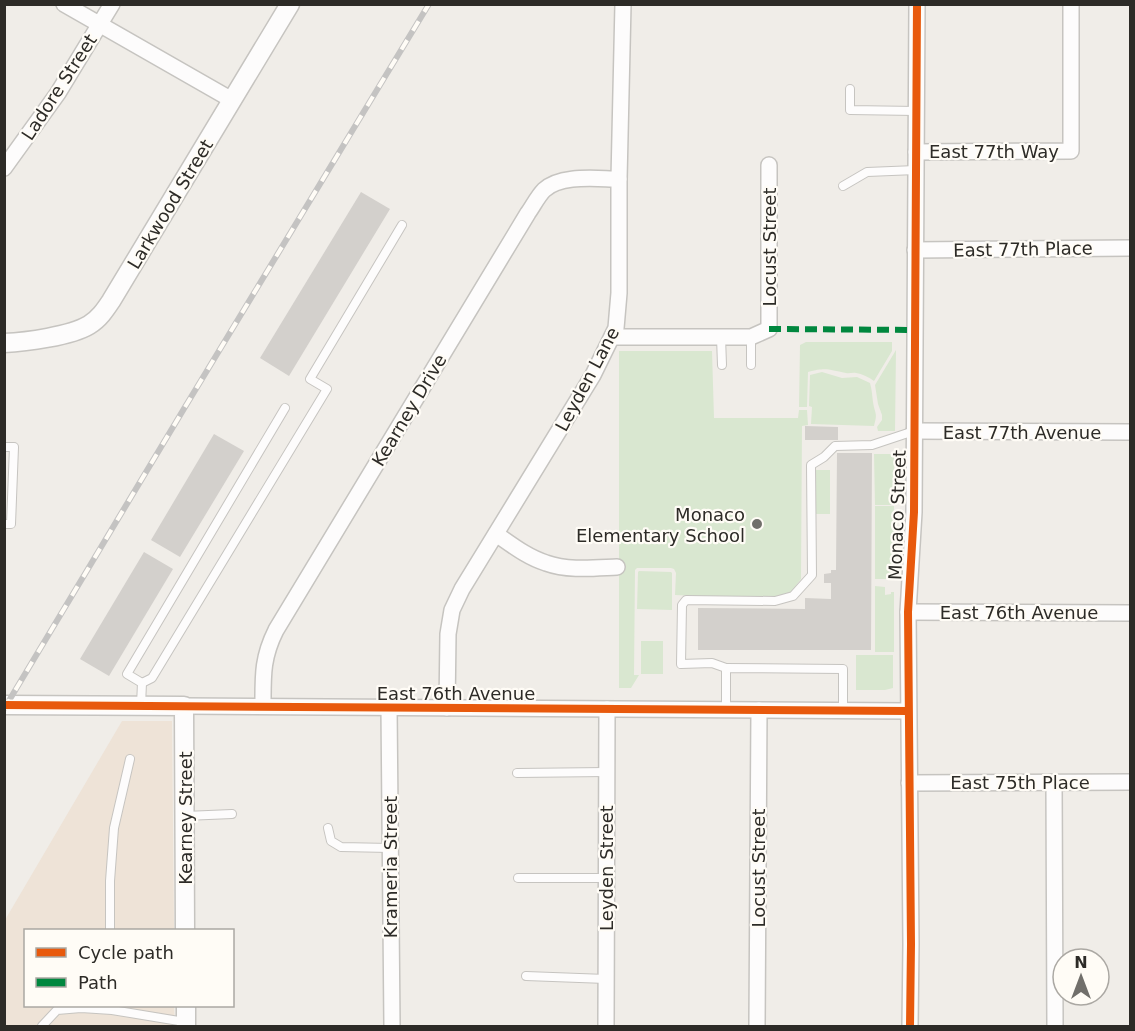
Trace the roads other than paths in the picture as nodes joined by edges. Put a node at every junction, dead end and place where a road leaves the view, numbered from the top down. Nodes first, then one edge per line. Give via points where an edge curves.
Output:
1 (64, 4) edge
2 (112, 4) edge
3 (290, 4) edge
4 (623, 4) edge
5 (917, 4) edge
6 (1071, 4) edge
7 (100, 25) junction
8 (850, 89) dead end
9 (232, 100) junction
10 (916, 111) junction
11 (916, 152) junction
12 (769, 165) dead end
13 (4, 168) edge
14 (916, 170) junction
15 (619, 179) junction
16 (843, 186) dead end
17 (402, 225) dead end
18 (1131, 248) edge
19 (915, 250) junction
20 (613, 337) junction
21 (721, 337) junction
22 (751, 337) junction
23 (4, 343) edge
24 (722, 365) dead end
25 (751, 365) dead end
26 (285, 408) dead end
27 (914, 431) junction
28 (1131, 432) edge
29 (4, 447) edge
30 (4, 524) edge
31 (496, 534) junction
32 (617, 567) dead end
33 (908, 612) junction
34 (1131, 613) edge
35 (726, 668) junction
36 (142, 683) junction
37 (4, 705) edge
38 (141, 705) junction
39 (184, 705) junction
40 (263, 706) junction
41 (389, 707) junction
42 (447, 708) junction
43 (607, 709) junction
44 (726, 710) junction
45 (759, 710) junction
46 (843, 711) junction
47 (908, 711) junction
48 (130, 759) dead end
49 (606, 772) junction
50 (517, 773) dead end
51 (1054, 782) junction
52 (1131, 782) edge
53 (909, 783) junction
54 (232, 814) dead end
55 (185, 816) junction
56 (328, 828) dead end
57 (390, 848) junction
58 (518, 878) dead end
59 (606, 878) junction
60 (110, 929) edge
61 (185, 929) edge
62 (526, 976) dead end
63 (606, 979) junction
64 (112, 1008) edge
65 (186, 1018) edge
66 (42, 1026) edge
67 (392, 1026) edge
68 (606, 1026) edge
69 (757, 1026) edge
70 (910, 1026) edge
71 (1055, 1026) edge

1 - 7 street
2 - 7 street, Ladore Street
3 - 9 street, Larkwood Street
4 - 15 street, Leyden Lane
5 - 10 street, Monaco Street
6 - 11 street, East 77th Way via 1071,151
7 - 9 street
7 - 13 street, Ladore Street via 58,93
8 - 10 lane via 850,110
9 - 23 street, Larkwood Street via 101,315 88,326 72,331
10 - 11 street, Monaco Street
11 - 14 street, Monaco Street
12 - 22 street, Locust Street via 769,329
14 - 16 lane via 867,172
14 - 19 street, Monaco Street
15 - 20 street, Leyden Lane via 618,321
15 - 40 street, Kearney Drive via 555,182 543,191 276,630 265,656
17 - 36 lane via 310,379 327,389 152,678
18 - 19 street, East 77th Place
19 - 27 street, Monaco Street
20 - 21 street
20 - 31 street, Leyden Lane
21 - 22 street
21 - 24 lane
22 - 25 lane
26 - 36 lane via 127,674
27 - 28 street, East 77th Avenue
27 - 33 street, Monaco Street
27 - 35 lane via 872,445 835,446 811,465 812,575 793,596 775,601 686,600 682,605 681,664 712,663
29 - 30 lane via 14,447 11,524
31 - 32 street via 545,563 574,568
31 - 42 street, Leyden Lane via 453,610 448,634
33 - 34 street, East 76th Avenue
33 - 47 street, Monaco Street
35 - 44 lane
35 - 46 lane via 843,669
36 - 38 lane
37 - 38 street, East 76th Avenue
38 - 39 street, East 76th Avenue
39 - 40 street, East 76th Avenue
39 - 55 street, Kearney Street
40 - 41 street, East 76th Avenue
41 - 42 street, East 76th Avenue
41 - 57 street, Krameria Street
42 - 43 street, East 76th Avenue
43 - 44 street, East 76th Avenue
43 - 49 street, Leyden Street
44 - 45 street, East 76th Avenue
45 - 46 street, East 76th Avenue
45 - 69 street, Locust Street
46 - 47 street, East 76th Avenue
47 - 53 street, Monaco Street
48 - 60 lane via 114,828
49 - 50 lane
49 - 59 street, Leyden Street
51 - 52 street, East 75th Place
51 - 53 street, East 75th Place
51 - 71 street
53 - 70 street, Monaco Street
54 - 55 lane
55 - 61 street, Kearney Street
56 - 57 lane via 331,841 341,847
57 - 67 street, Krameria Street
58 - 59 lane
59 - 63 street, Leyden Street
62 - 63 lane
63 - 68 street, Leyden Street
64 - 65 lane
64 - 66 lane via 57,1010

